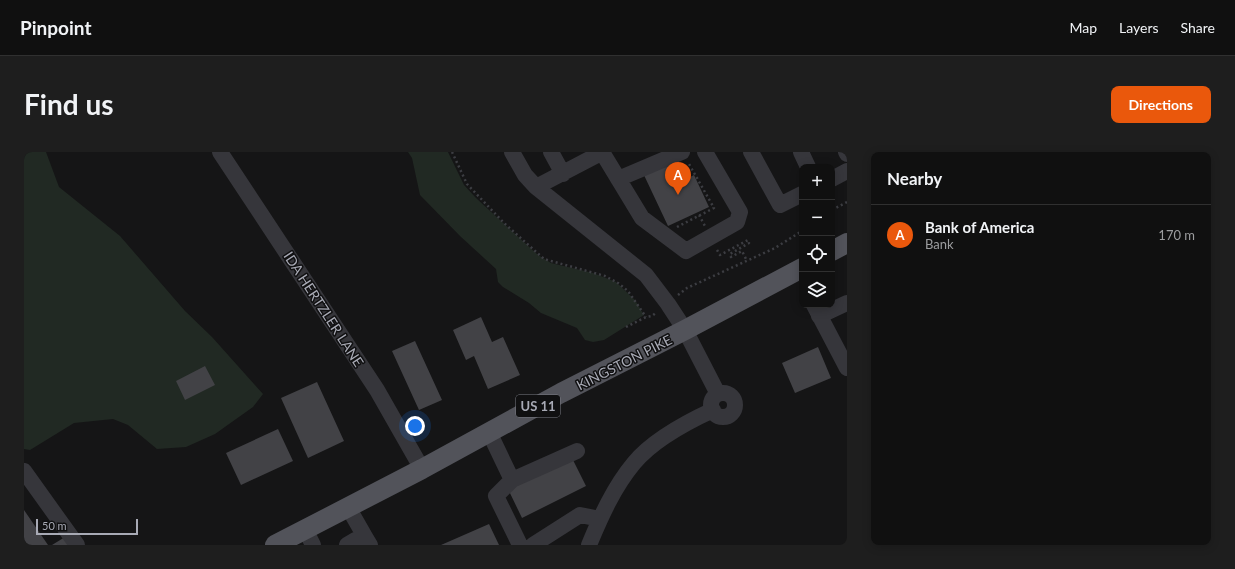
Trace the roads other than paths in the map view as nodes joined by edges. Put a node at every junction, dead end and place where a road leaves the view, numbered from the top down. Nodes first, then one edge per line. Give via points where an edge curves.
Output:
1 (220, 152) edge
2 (512, 152) edge
3 (551, 152) edge
4 (603, 152) edge
5 (682, 152) edge
6 (705, 152) edge
7 (750, 152) edge
8 (801, 152) edge
9 (807, 164) edge
10 (847, 171) edge
11 (563, 174) junction
12 (835, 177) edge
13 (618, 179) junction
14 (536, 187) junction
15 (799, 196) edge
16 (847, 243) edge
17 (835, 249) edge
18 (799, 273) edge
19 (847, 303) edge
20 (817, 310) edge
21 (685, 330) junction
22 (847, 368) edge
23 (718, 394) junction
24 (712, 410) junction
25 (489, 432) junction
26 (577, 450) dead end
27 (422, 469) junction
28 (24, 471) edge
29 (512, 480) junction
30 (348, 507) junction
31 (600, 519) junction
32 (309, 537) edge
33 (367, 540) edge
34 (77, 545) edge
35 (275, 545) edge
36 (347, 545) edge
37 (520, 545) edge
38 (533, 545) edge
39 (589, 545) edge

1 - 27 street, IDA HERTZLER LANE via 377,390
2 - 14 street via 525,175
3 - 11 street
4 - 11 street
4 - 13 street
5 - 13 street
6 - 13 street via 740,212 737,222 686,251 642,218
7 - 15 street via 780,205
8 - 9 street
10 - 12 street
11 - 14 street
14 - 21 street via 646,276
16 - 17 main road
18 - 21 main road, KINGSTON PIKE / US 11
19 - 20 street
20 - 22 street
21 - 23 street
21 - 25 main road, KINGSTON PIKE / US 11
23 - 24 street via 712,400
23 - 24 street via 726,392 732,396 736,407 732,414 725,417 716,415
24 - 31 street via 684,424 635,461
25 - 27 main road, KINGSTON PIKE / US 11
25 - 29 street
26 - 29 street
27 - 30 main road, KINGSTON PIKE / US 11
28 - 34 street
29 - 37 street via 496,496
30 - 32 main road, KINGSTON PIKE / US 11
30 - 33 street
31 - 38 street via 580,515
31 - 39 street
32 - 35 main road, KINGSTON PIKE / US 11
33 - 36 street

